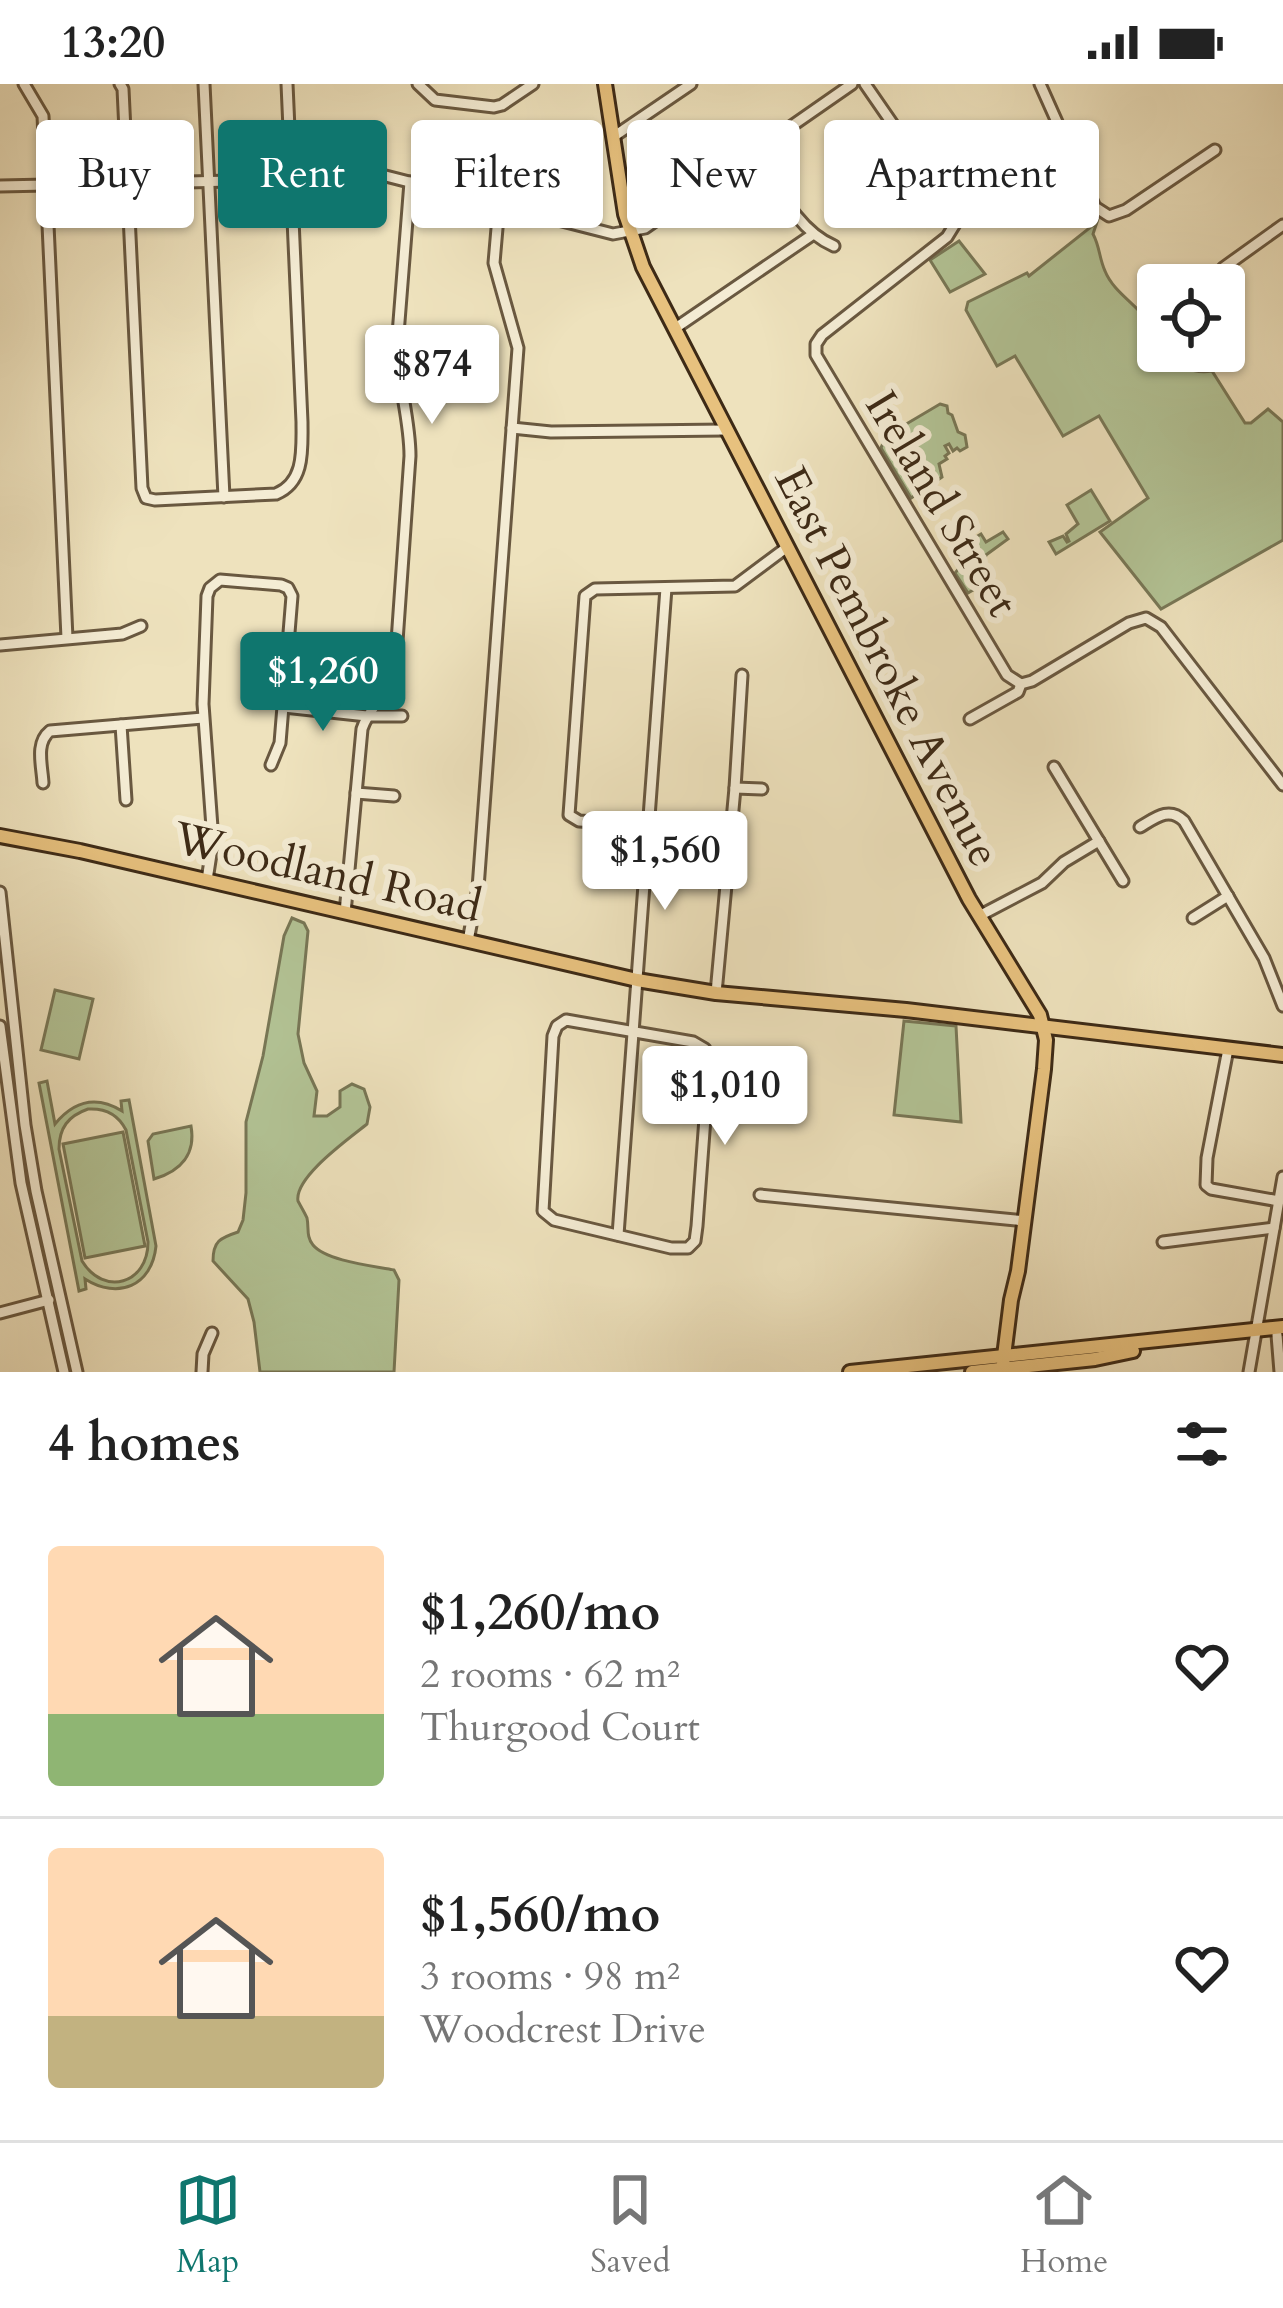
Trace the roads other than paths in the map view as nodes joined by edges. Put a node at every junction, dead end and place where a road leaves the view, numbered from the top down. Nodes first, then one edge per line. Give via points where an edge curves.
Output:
1 (24, 84) edge
2 (120, 84) edge
3 (204, 84) edge
4 (287, 84) edge
5 (418, 84) edge
6 (533, 84) edge
7 (605, 84) edge
8 (691, 84) edge
9 (852, 84) edge
10 (865, 84) edge
11 (1040, 84) edge
12 (43, 120) edge
13 (125, 120) edge
14 (288, 120) edge
15 (800, 120) edge
16 (613, 137) junction
17 (1215, 150) dead end
18 (387, 177) edge
19 (194, 182) edge
20 (210, 182) junction
21 (218, 182) edge
22 (410, 182) joint
23 (36, 185) edge
24 (0, 187) edge
25 (800, 220) edge
26 (1283, 225) edge
27 (49, 228) edge
28 (130, 228) edge
29 (293, 228) edge
30 (497, 228) edge
31 (589, 228) edge
32 (646, 228) edge
33 (629, 233) junction
34 (812, 235) junction
35 (834, 246) dead end
36 (1229, 264) edge
37 (674, 329) junction
38 (512, 428) junction
39 (725, 430) junction
40 (224, 497) junction
41 (786, 548) junction
42 (666, 588) junction
43 (141, 626) dead end
44 (68, 638) junction
45 (0, 645) edge
46 (396, 651) junction
47 (383, 652) dead end
48 (742, 675) dead end
49 (1021, 684) junction
50 (284, 707) junction
51 (367, 716) junction
52 (402, 716) dead end
53 (203, 718) junction
54 (970, 719) dead end
55 (121, 725) junction
56 (271, 765) dead end
57 (1054, 767) dead end
58 (43, 783) dead end
59 (1283, 785) edge
60 (735, 788) junction
61 (762, 789) dead end
62 (356, 793) junction
63 (394, 796) dead end
64 (126, 800) dead end
65 (649, 825) junction
66 (1140, 827) dead end
67 (0, 836) edge
68 (1099, 841) junction
69 (207, 880) junction
70 (1123, 881) dead end
71 (0, 892) edge
72 (1228, 896) junction
73 (345, 913) junction
74 (979, 916) junction
75 (1193, 918) dead end
76 (468, 941) junction
77 (2, 942) edge
78 (637, 980) junction
79 (716, 993) junction
80 (1283, 1006) edge
81 (0, 1026) edge
82 (1043, 1026) junction
83 (632, 1031) junction
84 (1228, 1048) junction
85 (1283, 1055) edge
86 (1283, 1177) edge
87 (760, 1195) dead end
88 (1279, 1201) junction
89 (1025, 1222) junction
90 (1274, 1228) junction
91 (618, 1235) junction
92 (1163, 1241) dead end
93 (60, 1298) junction
94 (47, 1300) junction
95 (0, 1313) edge
96 (1281, 1332) edge
97 (212, 1333) dead end
98 (1256, 1334) junction
99 (1006, 1365) edge
100 (64, 1372) edge
101 (77, 1372) edge
102 (202, 1372) edge
103 (850, 1372) edge
104 (972, 1372) edge
105 (1249, 1372) edge
106 (1280, 1372) edge

1 - 12 street
2 - 13 street
3 - 20 street
4 - 14 street
5 - 6 street via 435,100 494,107
7 - 16 main road, East Pembroke Avenue
8 - 16 street
9 - 15 street
10 - 49 street, Ireland Street via 956,224 822,335 816,356 1007,675
11 - 17 street via 1095,207 1109,216
16 - 33 main road, East Pembroke Avenue
18 - 22 street
19 - 20 street
20 - 21 street
20 - 40 street
22 - 46 street via 397,347 410,456
23 - 24 street
25 - 34 street
26 - 36 street
27 - 44 street
28 - 40 street via 142,488 155,500
29 - 40 street via 299,469 276,494
30 - 38 street via 494,263 518,343
31 - 33 street
32 - 33 street
33 - 37 main road, East Pembroke Avenue
34 - 35 street
34 - 37 street
37 - 39 main road, East Pembroke Avenue
38 - 39 street
38 - 76 street
39 - 41 main road, East Pembroke Avenue
41 - 42 street via 735,586
41 - 74 main road, East Pembroke Avenue
42 - 65 street
42 - 65 street via 585,596 568,812 579,821
43 - 44 street
44 - 45 street
46 - 47 street
46 - 51 street via 390,685
48 - 60 street
49 - 54 street
49 - 59 street via 1138,618 1155,621
50 - 51 street
50 - 53 street via 291,592 220,580 208,596
50 - 56 street
51 - 52 street
51 - 62 street
53 - 55 street
53 - 69 street via 213,835
55 - 58 street via 47,732
55 - 64 street
57 - 68 street
60 - 61 street
60 - 79 street
62 - 63 street
62 - 73 street
65 - 78 street
66 - 72 street via 1167,813 1179,816
67 - 69 main road, Woodland Road
68 - 70 street
68 - 74 street
69 - 73 main road, Woodland Road
71 - 77 street
72 - 75 street
72 - 80 street
73 - 76 main road, Woodland Road
74 - 82 main road, East Pembroke Avenue
76 - 78 main road, Woodland Road
77 - 93 street via 25,1125
78 - 79 main road, Woodland Road
78 - 83 street
79 - 82 main road, Woodland Road
81 - 94 street
82 - 84 main road, Woodland Road
82 - 89 main road, East Pembroke Avenue
83 - 91 street
83 - 91 street via 576,1020 561,1022 553,1036 545,1214
83 - 91 street via 705,1048 698,1226 692,1246 678,1250
84 - 85 main road, Woodland Road
84 - 88 street via 1206,1185
86 - 88 street
87 - 89 street
88 - 90 street
89 - 99 main road, East Pembroke Avenue
90 - 92 street
90 - 98 street
93 - 94 street
93 - 101 street
94 - 95 street
94 - 100 street
96 - 98 main road
96 - 106 street
97 - 102 street
98 - 99 main road
98 - 105 street
99 - 103 main road
99 - 104 main road

